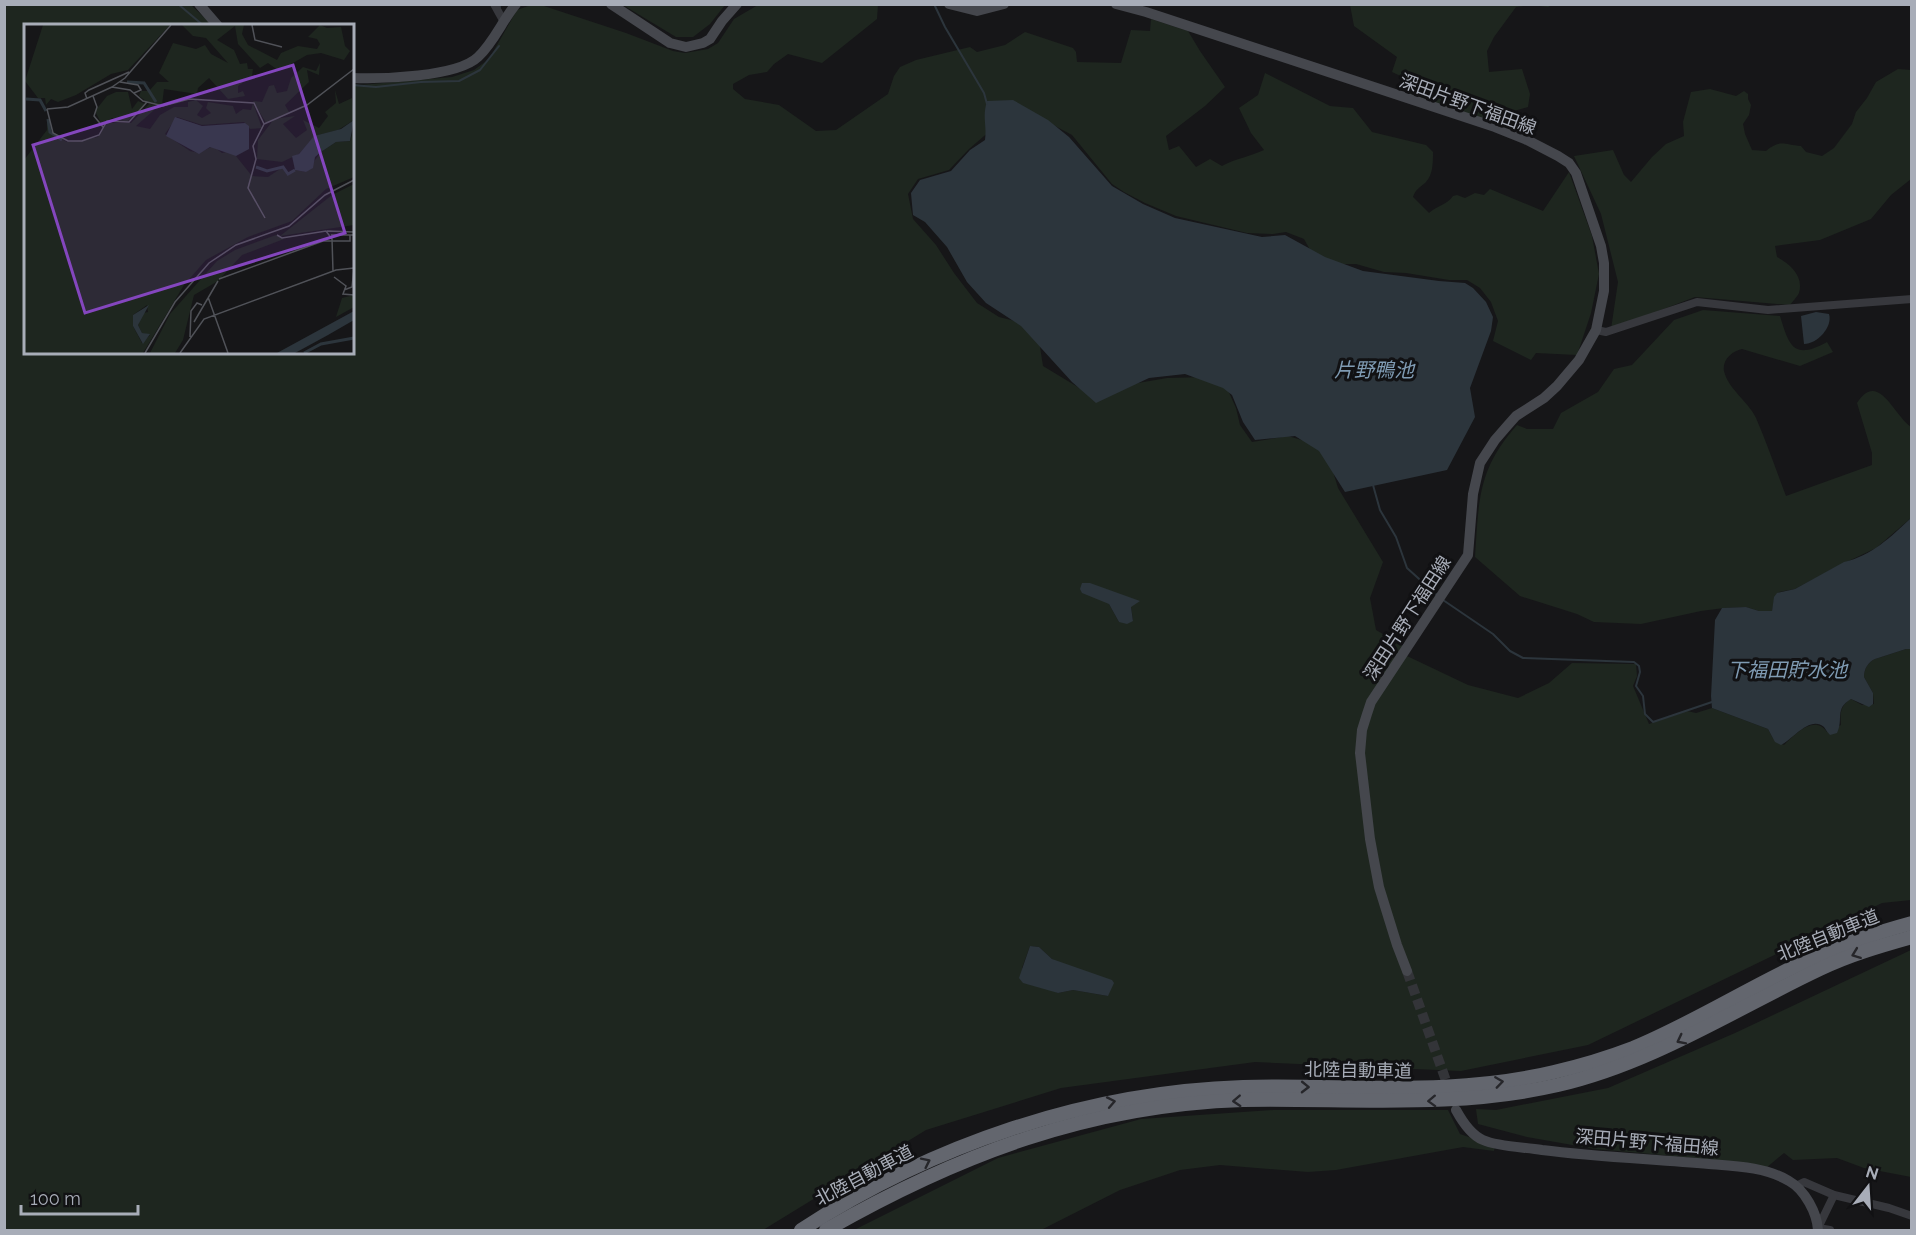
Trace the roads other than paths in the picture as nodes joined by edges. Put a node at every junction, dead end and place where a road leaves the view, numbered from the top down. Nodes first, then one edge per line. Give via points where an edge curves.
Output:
1 (199, 4) edge
2 (494, 4) edge
3 (516, 4) edge
4 (611, 4) edge
5 (737, 4) edge
6 (949, 4) edge
7 (1004, 4) edge
8 (1116, 4) edge
9 (504, 22) junction
10 (216, 24) edge
11 (354, 78) edge
12 (1911, 298) edge
13 (1596, 330) junction
14 (1911, 923) edge
15 (1911, 937) edge
16 (1407, 971) tunnel mouth
17 (1456, 1110) dead end
18 (1796, 1186) junction
19 (1834, 1195) junction
20 (1911, 1216) edge
21 (1818, 1229) edge
22 (801, 1230) edge
23 (826, 1230) edge
24 (1830, 1230) edge

1 - 10 main road
2 - 9 street
3 - 9 main road
4 - 5 main road via 670,43 686,47 710,39
6 - 7 main road via 977,11
8 - 13 main road, 深田片野下福田線 via 1495,127 1569,163 1596,229 1604,263 1604,291
9 - 11 main road via 486,49 466,66
12 - 13 street via 1778,309 1697,302 1606,332
13 - 16 main road, 深田片野下福田線 via 1569,373 1544,398 1516,416 1480,463 1468,555 1371,702 1362,730 1360,753 1370,839 1379,887
22 -> 14 highway, 北陸自動車道 via 860,1195 938,1157 1024,1125 1113,1102 1243,1087 1472,1086 1573,1067 1633,1048 1837,947
15 -> 23 highway, 北陸自動車道 via 1821,969 1637,1060 1560,1084 1473,1099 1240,1101 1114,1115 987,1151 905,1187
17 - 18 main road, 深田片野下福田線 via 1483,1140 1580,1154 1726,1165 1772,1174
18 - 19 street via 1804,1182
18 - 21 main road via 1814,1213
19 - 20 street
19 - 21 street
21 - 24 street

